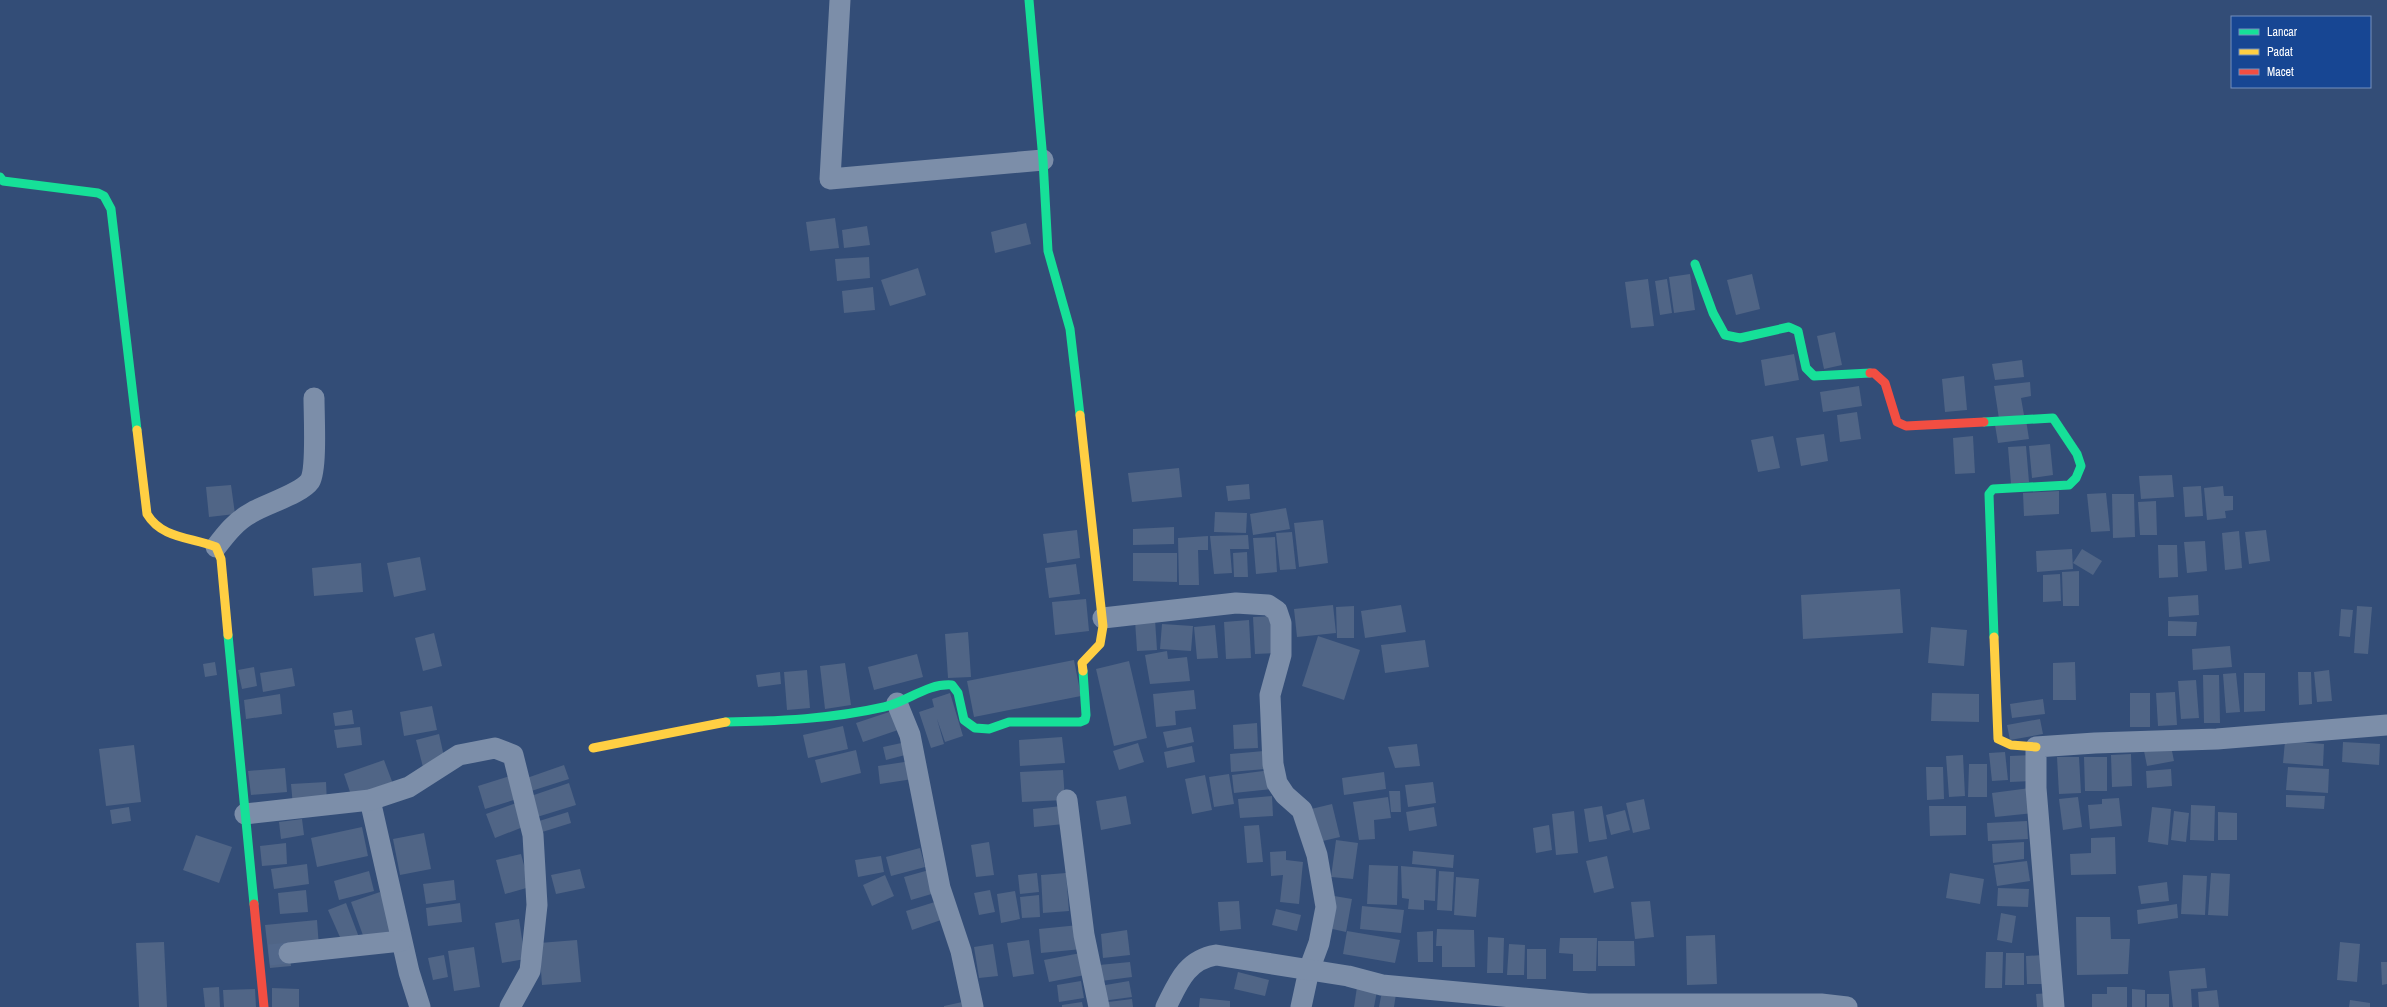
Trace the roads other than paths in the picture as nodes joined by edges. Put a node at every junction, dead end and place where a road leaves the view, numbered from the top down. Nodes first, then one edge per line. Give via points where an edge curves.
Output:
1 (840, 0) edge
2 (1029, 0) edge
3 (1043, 160) junction
4 (0, 177) edge
5 (1695, 264) dead end
6 (314, 398) dead end
7 (216, 546) junction
8 (1103, 618) junction
9 (897, 703) junction
10 (2387, 725) edge
11 (2036, 747) junction
12 (593, 748) dead end
13 (370, 800) junction
14 (1067, 800) dead end
15 (245, 814) junction
16 (401, 941) junction
17 (289, 953) tunnel mouth
18 (1309, 970) junction
19 (264, 1007) edge
20 (420, 1007) edge
21 (510, 1007) edge
22 (973, 1007) edge
23 (1099, 1007) edge
24 (1166, 1007) edge
25 (1301, 1007) edge
26 (1847, 1007) edge
27 (2054, 1007) edge

1 - 3 street via 830,179
2 - 3 street
3 - 8 street via 1048,250 1070,329
4 - 7 street via 3,181 98,193 104,196 113,219 147,514 151,522 170,534
5 - 11 street via 1712,313 1724,335 1740,338 1789,327 1798,331 1806,368 1814,376 1874,373 1885,382 1897,422 1906,426 2053,418 2058,422 2064,437 2079,455 2081,466 2076,480 2069,485 1993,489 1989,494 1998,739 2009,745
6 - 7 street via 313,466 310,481 250,513 231,527
7 - 15 street via 221,559
8 - 9 street via 1100,646 1082,663 1085,720 1009,722 989,728 975,728 964,720 958,693 952,685 940,684
8 - 18 street via 1236,603 1268,605 1277,611 1281,623 1280,655 1270,695 1273,764 1277,783 1285,795 1302,810 1318,855 1326,907 1319,943
9 - 12 street via 885,708 801,721 719,722
9 - 22 street via 910,735 940,888 961,951
10 - 11 street via 2217,739
11 - 27 street via 2036,788
13 - 15 street
13 - 16 street
13 - 21 street via 409,787 459,755 495,748 513,755 533,835 536,905 530,971
14 - 23 street via 1084,935
15 - 19 street via 264,955
16 - 17 street
16 - 20 street
18 - 24 street via 1227,955 1205,957 1195,963 1176,984
18 - 25 street
18 - 26 street via 1382,985 1588,1004 1821,1004

